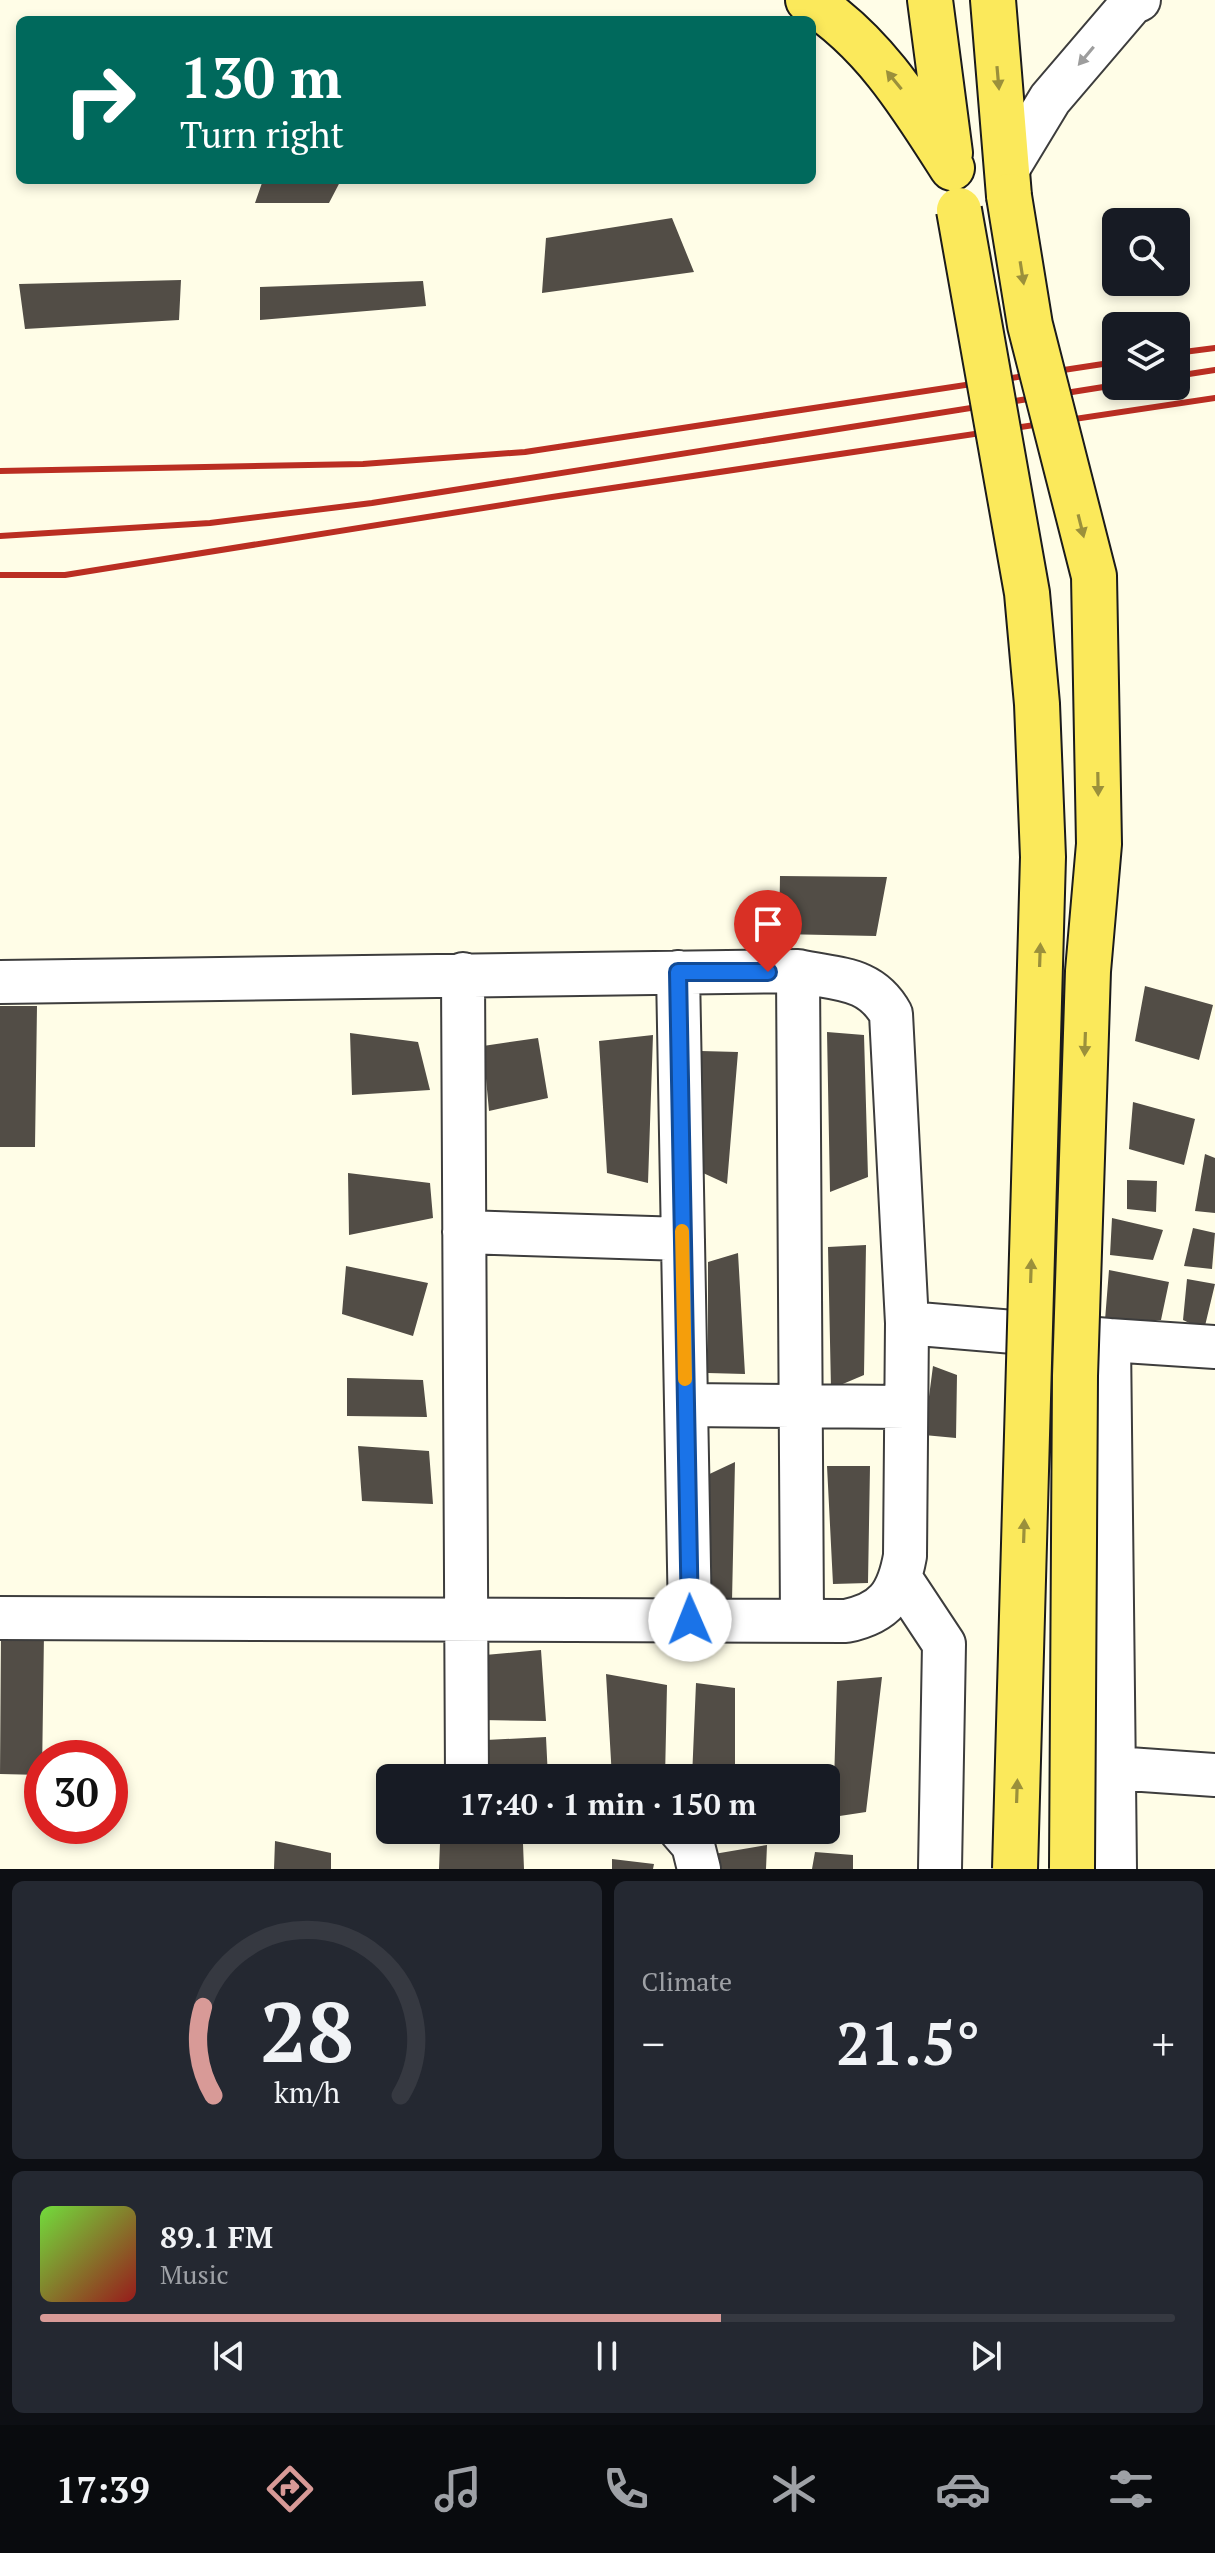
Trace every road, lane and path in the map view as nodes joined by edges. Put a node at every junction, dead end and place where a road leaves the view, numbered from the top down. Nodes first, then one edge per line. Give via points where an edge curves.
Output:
1 (808, 0) edge
2 (910, 0) edge
3 (930, 0) edge
4 (993, 0) edge
5 (1139, 0) edge
6 (950, 165) junction
7 (1007, 170) junction
8 (798, 971) junction
9 (678, 972) junction
10 (463, 974) junction
11 (0, 982) edge
12 (464, 1232) junction
13 (683, 1239) junction
14 (907, 1323) junction
15 (1109, 1340) junction
16 (1215, 1347) edge
17 (686, 1405) junction
18 (801, 1407) junction
19 (906, 1407) junction
20 (901, 1579) junction
21 (0, 1618) edge
22 (802, 1619) junction
23 (690, 1620) junction
24 (464, 1622) junction
25 (467, 1764) edge
26 (1114, 1768) junction
27 (1215, 1775) edge
28 (692, 1844) edge
29 (699, 1869) edge
30 (940, 1869) edge
31 (1015, 1869) edge
32 (1072, 1869) edge
33 (1115, 1869) edge

6 -> 1 main road via 926,123 872,54
2 - 6 main road
3 - 6 main road
4 -> 7 main road
5 -> 7 street via 1050,99
31 -> 6 main road, bridge via 1043,857 1040,768 1027,593
7 -> 32 main road, bridge via 1030,325 1094,576 1099,844 1088,971 1075,1376
8 - 9 street
8 - 14 street via 856,982 881,995 891,1014
8 - 18 street
9 - 10 street
9 - 13 street
10 - 11 street
10 - 12 street
12 - 13 street
12 - 24 street
13 - 17 street
14 - 15 street
14 - 19 street
15 - 16 street
15 - 26 street
17 - 18 street
17 - 23 street
18 - 19 street
18 - 22 street
19 - 20 street
20 - 22 street via 890,1601 868,1615 846,1621
20 - 30 street via 944,1644
21 - 24 street
22 - 23 street
23 - 24 street
24 - 25 street
26 - 27 street
26 - 33 street
28 - 29 street

